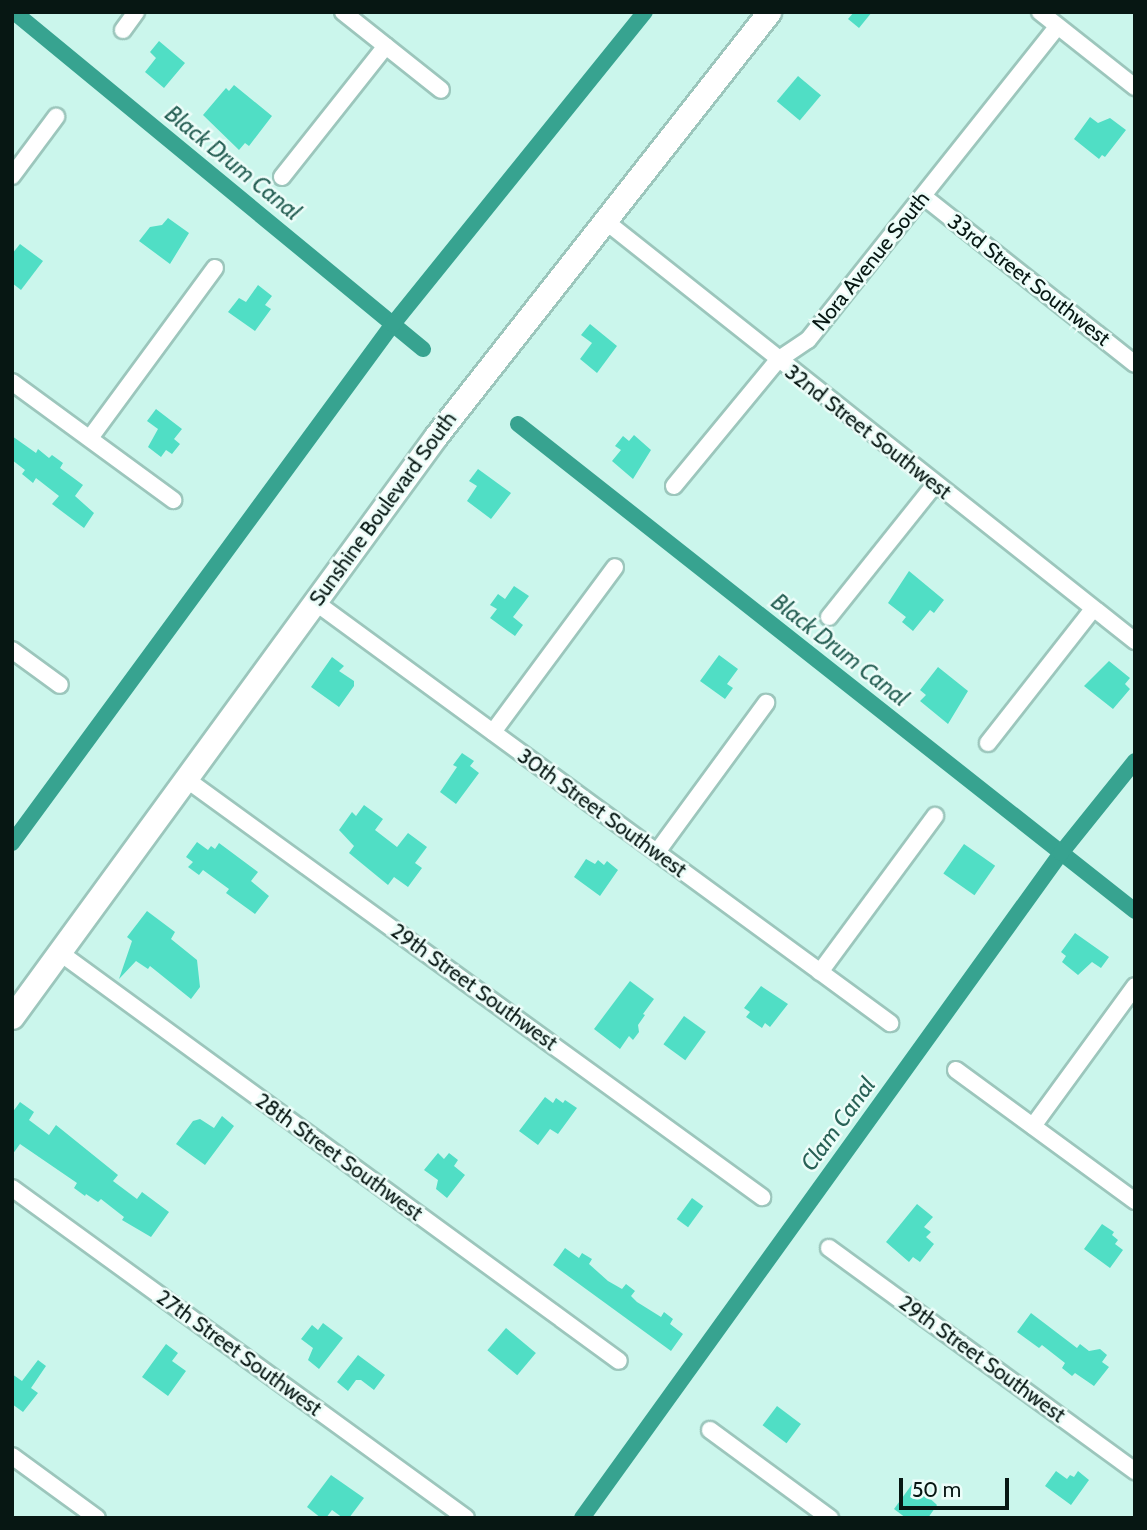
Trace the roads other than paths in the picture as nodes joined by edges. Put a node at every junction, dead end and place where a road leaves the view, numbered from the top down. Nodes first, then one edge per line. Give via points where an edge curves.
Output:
1 (136, 12) edge
2 (343, 12) edge
3 (769, 12) edge
4 (1040, 12) edge
5 (1058, 26) junction
6 (122, 30) dead end
7 (386, 46) junction
8 (1135, 87) edge
9 (441, 90) dead end
10 (56, 117) dead end
11 (12, 176) edge
12 (282, 177) dead end
13 (923, 197) junction
14 (604, 220) junction
15 (215, 268) dead end
16 (778, 360) junction
17 (1135, 364) edge
18 (12, 382) edge
19 (90, 438) junction
20 (935, 484) junction
21 (674, 486) dead end
22 (173, 500) dead end
23 (615, 567) dead end
24 (315, 602) junction
25 (1093, 609) junction
26 (829, 617) dead end
27 (1135, 641) edge
28 (12, 650) edge
29 (60, 685) dead end
30 (766, 703) dead end
31 (493, 732) junction
32 (988, 743) dead end
33 (186, 779) junction
34 (935, 816) dead end
35 (657, 852) junction
36 (59, 952) junction
37 (820, 972) junction
38 (1135, 986) edge
39 (12, 1017) edge
40 (890, 1024) dead end
41 (956, 1070) dead end
42 (1033, 1126) junction
43 (12, 1188) edge
44 (762, 1197) dead end
45 (1135, 1201) edge
46 (830, 1248) dead end
47 (619, 1361) dead end
48 (710, 1430) dead end
49 (12, 1456) edge
50 (1135, 1471) edge
51 (97, 1518) edge
52 (466, 1518) edge
53 (830, 1518) edge

1 - 6 street
2 - 7 street
3 - 14 street, Sunshine Boulevard South
4 - 5 street
5 - 8 street
5 - 13 street, Nora Avenue South
7 - 9 street
7 - 12 street
10 - 11 street
13 - 16 street, Nora Avenue South via 808,340
13 - 17 street, 33rd Street Southwest
14 - 16 street, 32nd Street Southwest
14 - 24 street, Sunshine Boulevard South via 502,348
15 - 19 street
16 - 20 street, 32nd Street Southwest
16 - 21 street, Nora Avenue South
18 - 19 street
19 - 22 street
20 - 25 street, 32nd Street Southwest
20 - 26 street
23 - 31 street
24 - 31 street, 30th Street Southwest
24 - 33 street, Sunshine Boulevard South
25 - 27 street, 32nd Street Southwest
25 - 32 street
28 - 29 street
30 - 35 street
31 - 35 street, 30th Street Southwest
33 - 36 street, Sunshine Boulevard South
33 - 44 street, 29th Street Southwest
34 - 37 street
35 - 37 street, 30th Street Southwest
36 - 39 street, Sunshine Boulevard South
36 - 47 street, 28th Street Southwest
37 - 40 street, 30th Street Southwest
38 - 42 street
41 - 42 street
42 - 45 street
43 - 52 street, 27th Street Southwest
46 - 50 street, 29th Street Southwest
48 - 53 street
49 - 51 street

